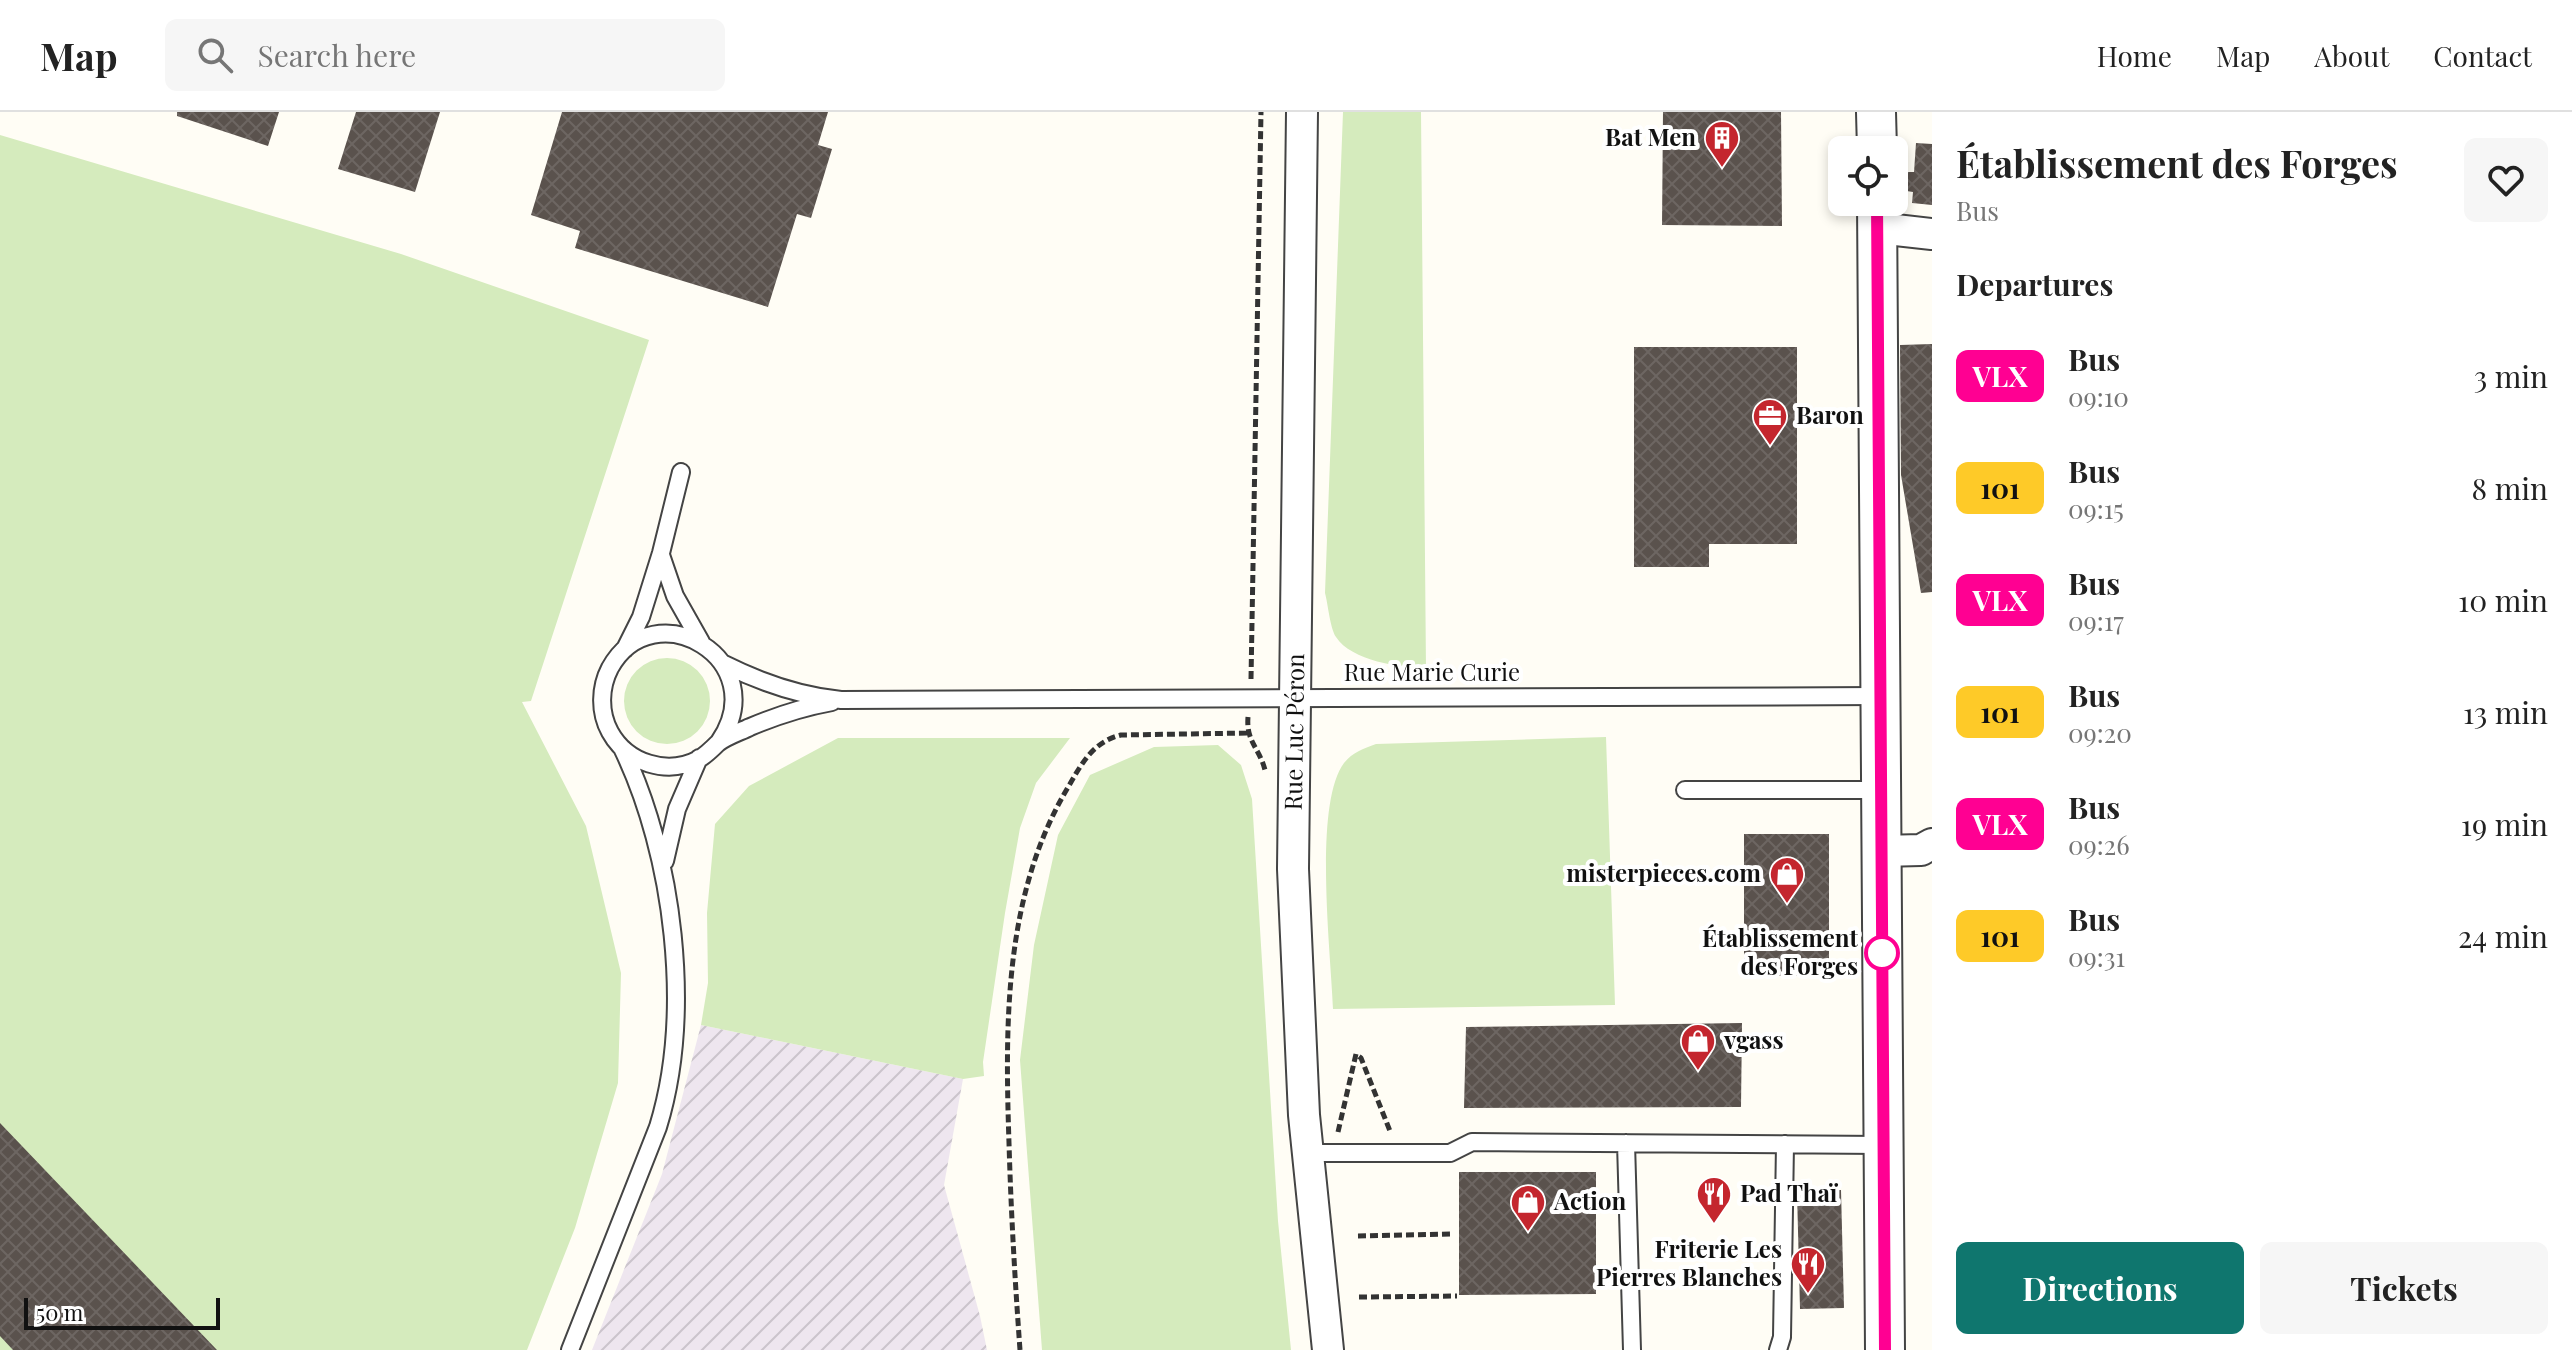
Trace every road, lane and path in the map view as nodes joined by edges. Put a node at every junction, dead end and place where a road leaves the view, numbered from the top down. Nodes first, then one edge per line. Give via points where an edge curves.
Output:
1 (1261, 112) edge
2 (1302, 112) edge
3 (1876, 112) edge
4 (1877, 136) edge
5 (1878, 216) edge
6 (1881, 216) edge
7 (1932, 234) edge
8 (681, 472) dead end
9 (661, 553) junction
10 (702, 643) junction
11 (624, 651) junction
12 (724, 664) junction
13 (1880, 696) junction
14 (1251, 697) junction
15 (1294, 698) junction
16 (841, 700) junction
17 (1247, 733) junction
18 (719, 742) junction
19 (622, 748) junction
20 (699, 758) junction
21 (1294, 774) junction
22 (1685, 790) dead end
23 (1881, 790) junction
24 (1928, 849) edge
25 (1881, 851) junction
26 (664, 878) junction
27 (1390, 1131) dead end
28 (1338, 1132) dead end
29 (1626, 1143) junction
30 (1785, 1144) junction
31 (1883, 1145) junction
32 (1307, 1153) junction
33 (1452, 1234) dead end
34 (1358, 1236) dead end
35 (1457, 1296) dead end
36 (1359, 1297) dead end
37 (570, 1350) edge
38 (1020, 1350) edge
39 (1328, 1350) edge
40 (1632, 1350) edge
41 (1778, 1350) edge
42 (1885, 1350) edge

1 - 14 path
2 - 15 street, Rue Luc Péron
3 - 4 street
5 - 13 street
6 - 7 street
8 - 9 lane
9 - 10 lane via 675,596
9 - 11 lane via 639,624
10 - 11 lane via 664,634 642,639
10 - 12 lane
11 - 19 lane via 606,678 602,699 609,731
12 - 16 lane, Rue Marie Curie via 765,682
12 - 18 lane via 734,704
13 - 15 lane, Rue Marie Curie
13 - 23 street
14 - 15 lane, Rue Marie Curie
14 - 16 lane, Rue Marie Curie
14 - 17 path
15 - 21 street, Rue Luc Péron
16 - 18 lane, Rue Marie Curie via 784,714
17 - 21 path via 1266,775
17 - 38 path via 1110,738 1084,761 1042,839 1019,922 1008,996 1012,1249
18 - 20 lane
19 - 20 lane via 659,766
19 - 26 lane via 646,802
20 - 26 lane via 671,828
21 - 32 street, Rue Luc Péron
22 - 23 lane
23 - 25 street
24 - 25 street
25 - 31 street
26 - 37 lane via 676,998 668,1087 649,1153
27 - 28 path via 1356,1054
29 - 30 lane
29 - 32 lane via 1472,1142 1450,1153
29 - 40 lane
30 - 31 lane
30 - 41 lane
31 - 42 street
32 - 39 street, Rue Luc Péron
33 - 34 path
35 - 36 path

